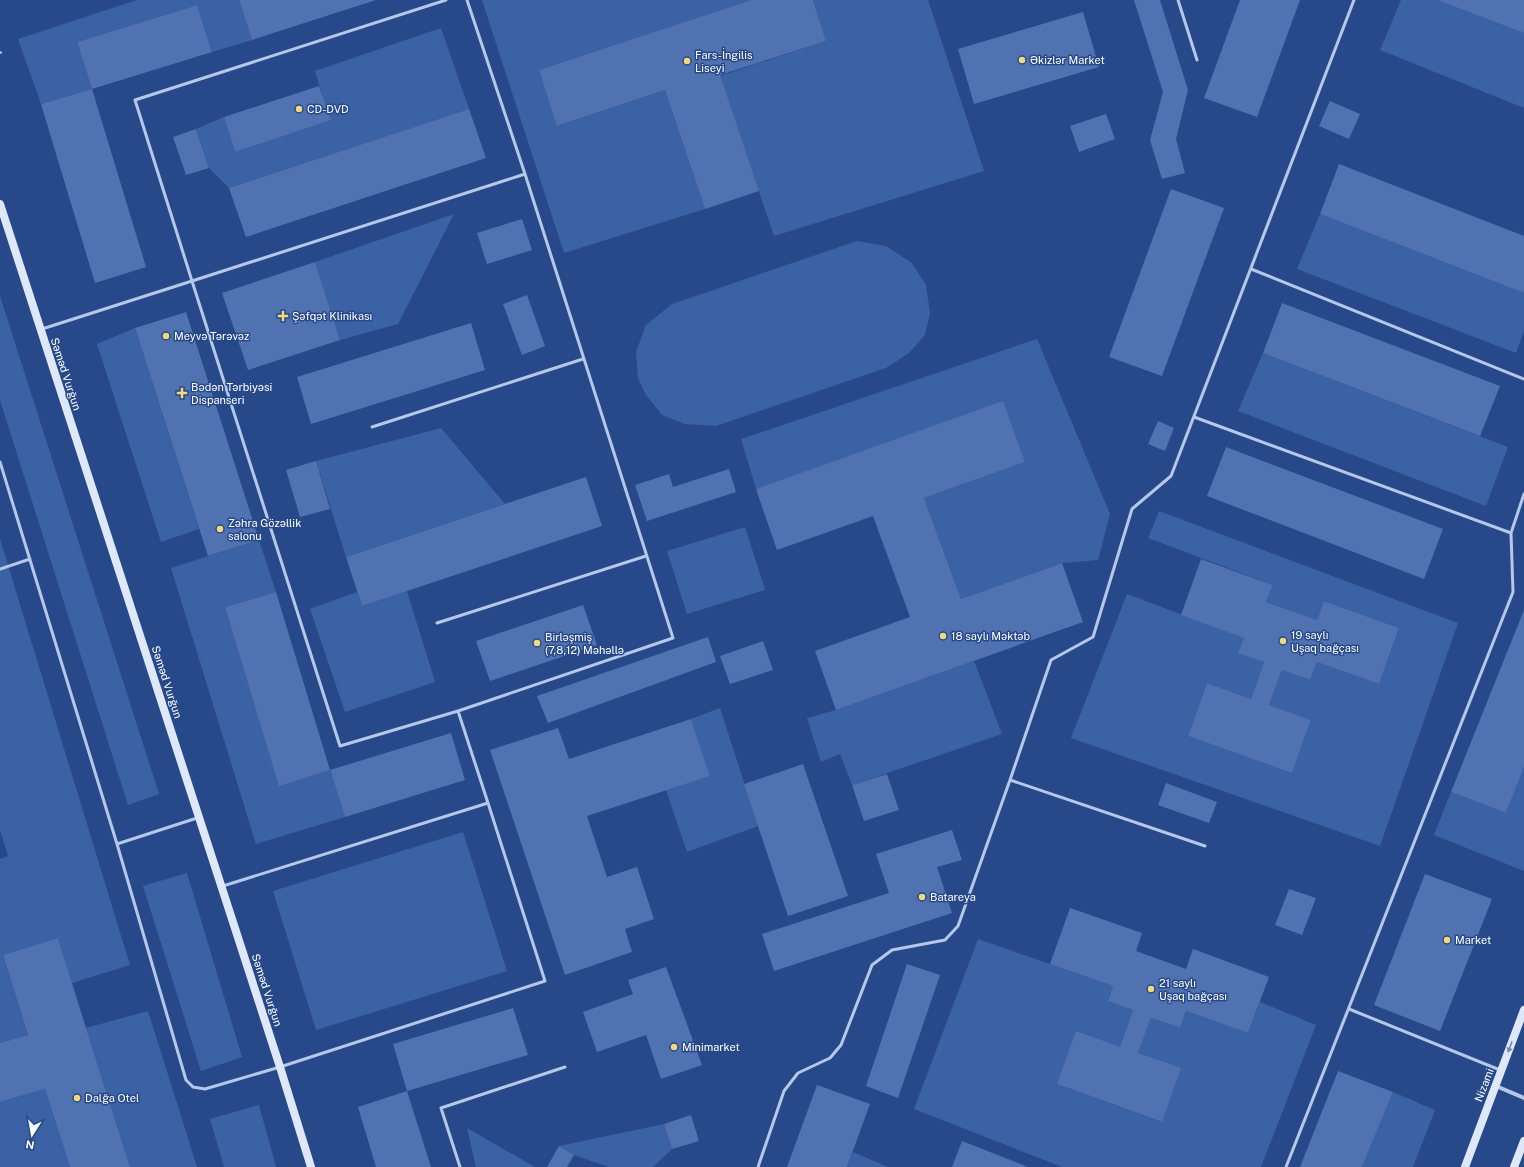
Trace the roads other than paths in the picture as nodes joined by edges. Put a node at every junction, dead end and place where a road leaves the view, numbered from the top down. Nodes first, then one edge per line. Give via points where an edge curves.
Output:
1 (446, 0) edge
2 (467, 0) edge
3 (1178, 0) edge
4 (1354, 0) edge
5 (1197, 60) dead end
6 (524, 174) junction
7 (0, 204) edge
8 (1251, 269) junction
9 (192, 281) junction
10 (40, 329) junction
11 (583, 359) junction
12 (1524, 379) edge
13 (1194, 417) junction
14 (372, 427) dead end
15 (0, 462) edge
16 (1524, 494) edge
17 (1511, 533) junction
18 (646, 556) junction
19 (30, 559) junction
20 (0, 569) edge
21 (437, 623) dead end
22 (458, 711) junction
23 (1010, 780) junction
24 (488, 803) junction
25 (199, 818) junction
26 (117, 844) junction
27 (1205, 846) dead end
28 (222, 887) junction
29 (1349, 1009) junction
30 (1524, 1010) edge
31 (280, 1067) junction
32 (565, 1067) dead end
33 (1502, 1071) junction
34 (1495, 1086) junction
35 (1524, 1098) edge
36 (1524, 1141) edge
37 (310, 1167) edge
38 (460, 1167) edge
39 (758, 1167) edge
40 (1286, 1167) edge
41 (1465, 1167) edge
42 (1514, 1167) edge

1 - 9 lane via 134,100
2 - 6 lane
3 - 5 lane
4 - 8 lane
6 - 9 lane
6 - 11 lane
7 - 10 main road, Səməd Vurğun
8 - 12 lane
8 - 13 lane
9 - 10 lane
9 - 22 lane via 340,746
10 - 25 main road, Səməd Vurğun
11 - 14 lane
11 - 18 lane
13 - 17 lane
13 - 23 lane via 1171,476 1132,509 1093,637 1051,660
15 - 19 lane
16 - 17 lane
17 - 29 lane via 1513,592
18 - 21 lane
18 - 22 lane via 673,638
19 - 20 lane
19 - 26 lane
22 - 24 lane
23 - 27 lane
23 - 39 lane via 958,926 945,940 892,950 872,965 841,1045 830,1058 798,1073 784,1091
24 - 28 lane
24 - 31 lane via 545,982
25 - 26 lane
25 - 28 main road, Səməd Vurğun
26 - 31 lane via 186,1080 194,1087 205,1089
28 - 31 main road, Səməd Vurğun
29 - 33 lane
29 - 40 lane
30 -> 33 main road, Nizami
31 - 37 main road, Səməd Vurğun
32 - 38 lane via 441,1108
33 - 34 main road, Nizami
34 - 35 street
34 - 41 main road, Nizami
36 - 42 main road

